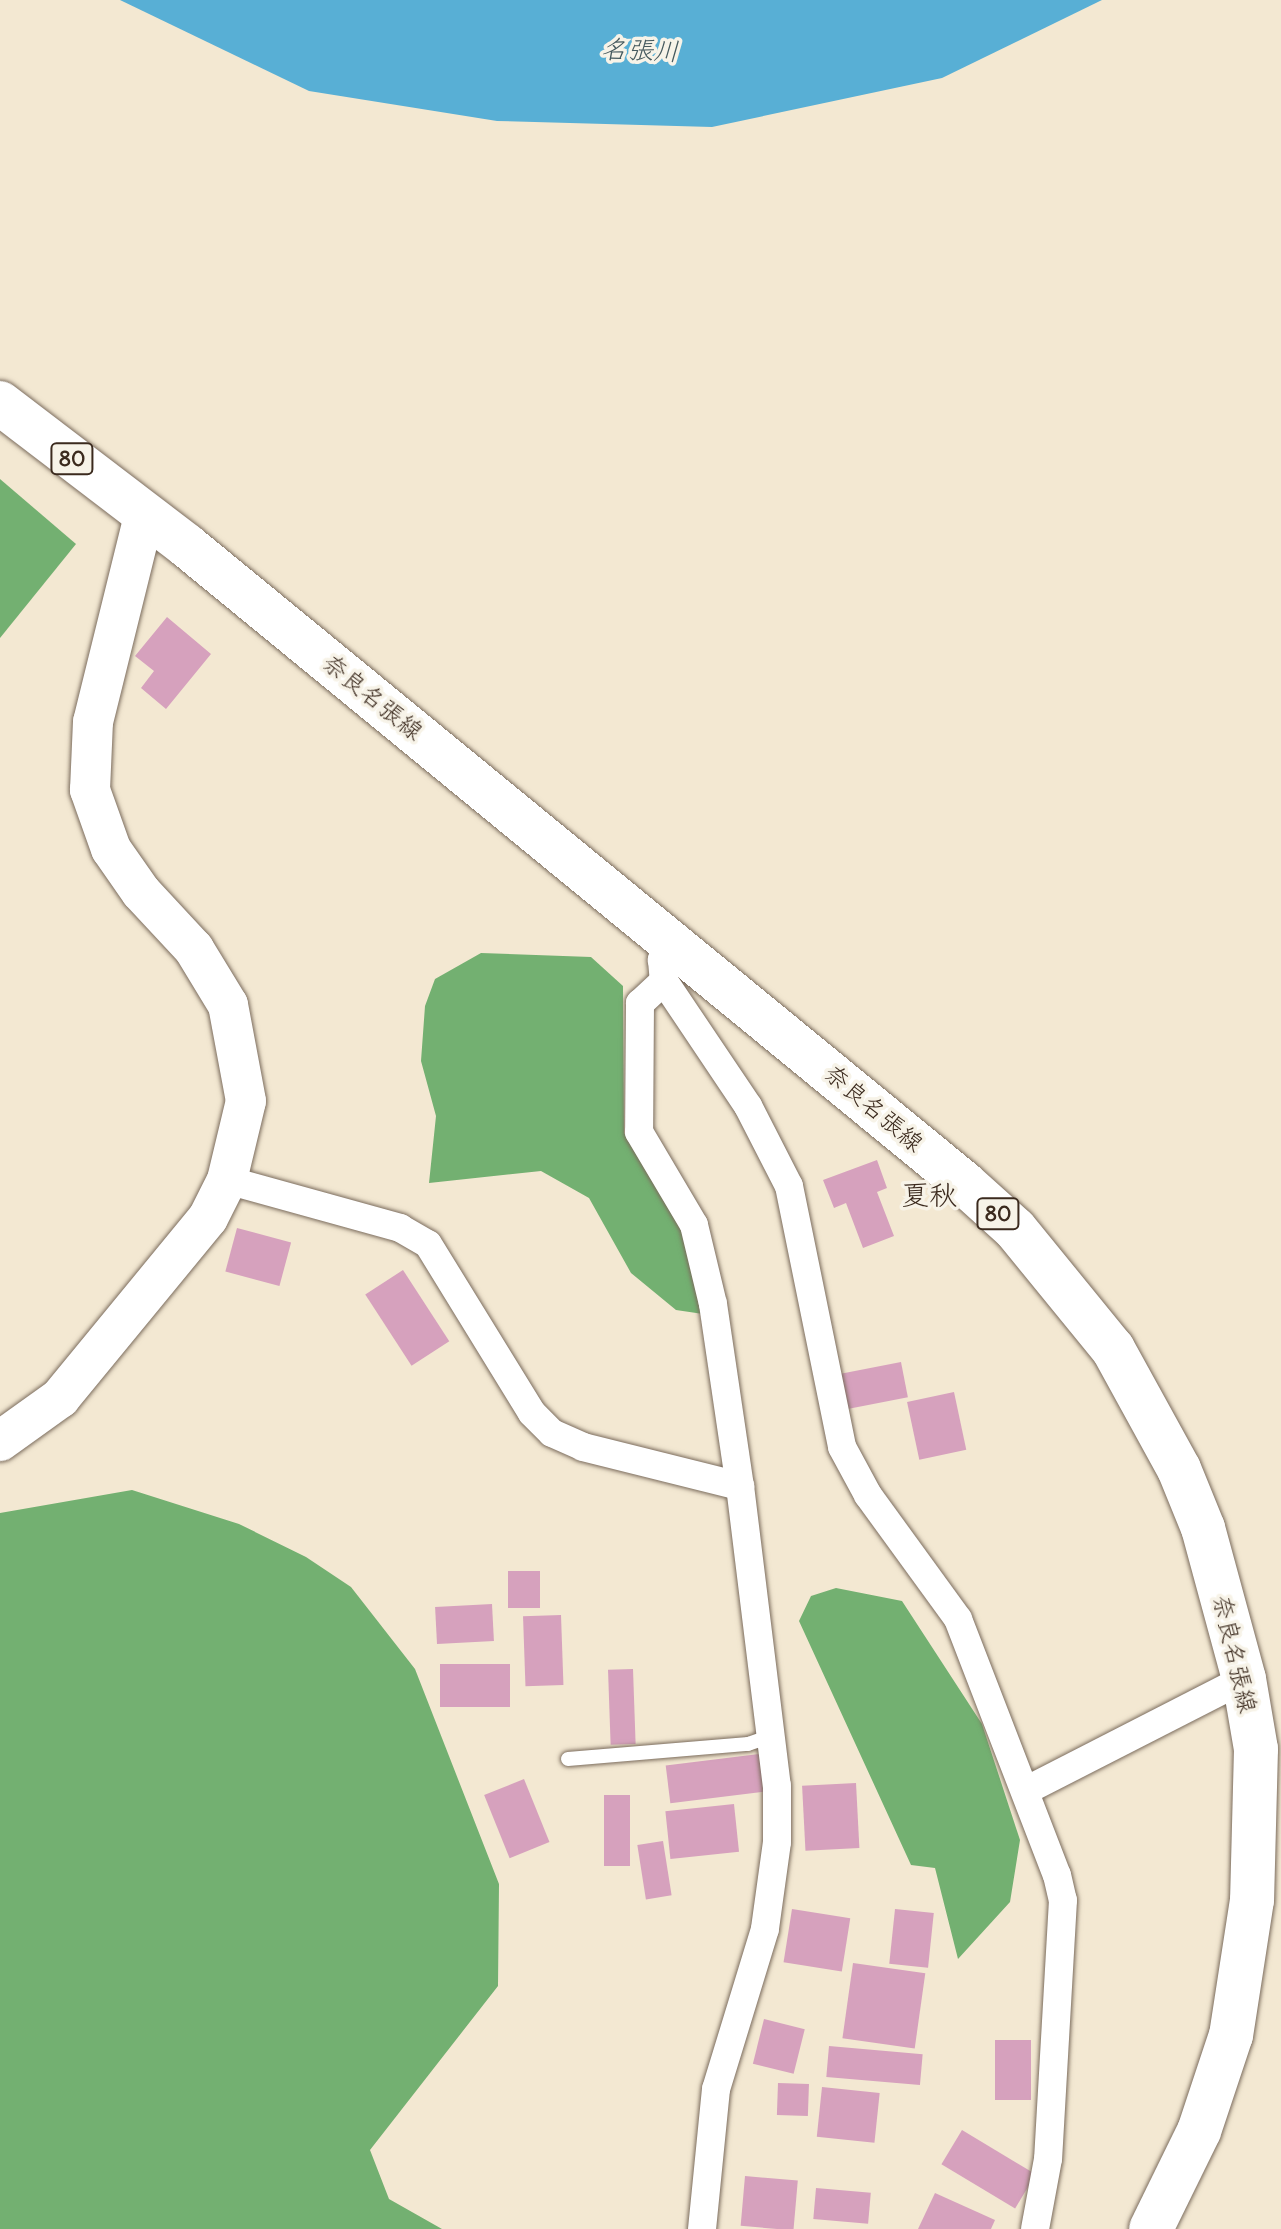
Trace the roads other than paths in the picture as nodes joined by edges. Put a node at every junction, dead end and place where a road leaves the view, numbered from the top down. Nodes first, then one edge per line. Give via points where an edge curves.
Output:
1 (0, 403) edge
2 (145, 512) junction
3 (671, 963) junction
4 (227, 1180) junction
5 (0, 1441) edge
6 (740, 1486) junction
7 (1244, 1679) junction
8 (771, 1736) junction
9 (568, 1759) dead end
10 (1027, 1790) junction
11 (702, 2229) edge
12 (1035, 2229) edge
13 (1151, 2229) edge

1 - 2 main road, 奈良名張線 / 80
2 - 3 main road, 奈良名張線 / 80
2 - 4 street via 93,722 90,790 111,849 141,892 194,949 228,1005 246,1101
3 - 6 street via 640,1003 639,1132 694,1225 713,1304
3 - 7 main road, 奈良名張線 / 80 via 965,1184 1015,1229 1073,1295 1113,1349 1179,1469 1203,1528
3 - 10 street via 779,1163 797,1209 810,1303 842,1447 868,1495 958,1619
4 - 5 street via 208,1218 102,1352 60,1398
4 - 6 street via 400,1228 428,1244 532,1413 552,1433 583,1447
6 - 8 street
7 - 10 street
7 - 13 main road, 奈良名張線 / 80 via 1256,1749 1257,1814 1242,1976 1231,2035 1199,2131
8 - 9 lane via 748,1744
8 - 11 street via 778,1821 771,1896 716,2089
10 - 12 street via 1063,1900 1048,2159

